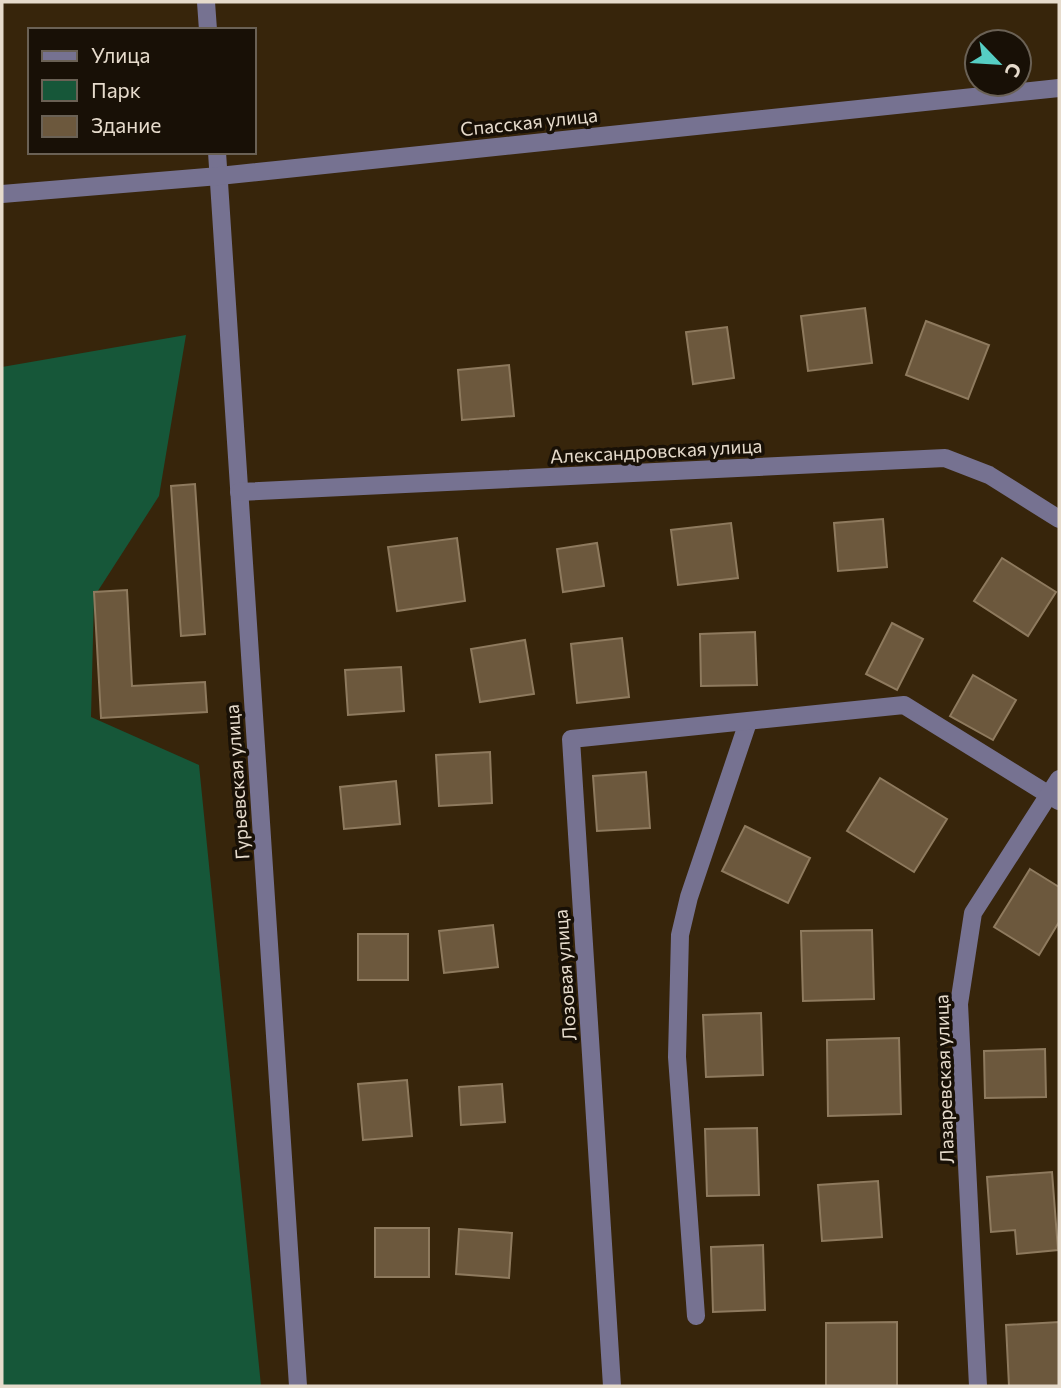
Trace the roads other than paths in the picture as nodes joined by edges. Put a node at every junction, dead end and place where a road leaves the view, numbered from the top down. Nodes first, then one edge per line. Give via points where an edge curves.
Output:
1 (206, 2) edge
2 (208, 28) edge
3 (1059, 88) edge
4 (217, 154) edge
5 (219, 176) junction
6 (2, 194) edge
7 (239, 492) junction
8 (1059, 519) edge
9 (748, 722) junction
10 (1059, 779) edge
11 (1055, 798) edge
12 (696, 1316) dead end
13 (298, 1386) edge
14 (612, 1386) edge
15 (978, 1386) edge

1 - 2 street
3 - 5 street, Спасская улица
4 - 5 street, Гурьевская улица
5 - 6 street, Спасская улица
5 - 7 street, Гурьевская улица
7 - 8 street, Александровская улица via 945,458 989,475
7 - 13 street, Гурьевская улица
9 - 11 street, Лозовая улица via 904,705
9 - 12 street via 680,934 677,1057
9 - 14 street, Лозовая улица via 571,739
10 - 11 street, Лазаревская улица
11 - 15 street, Лазаревская улица via 973,914 959,1004

